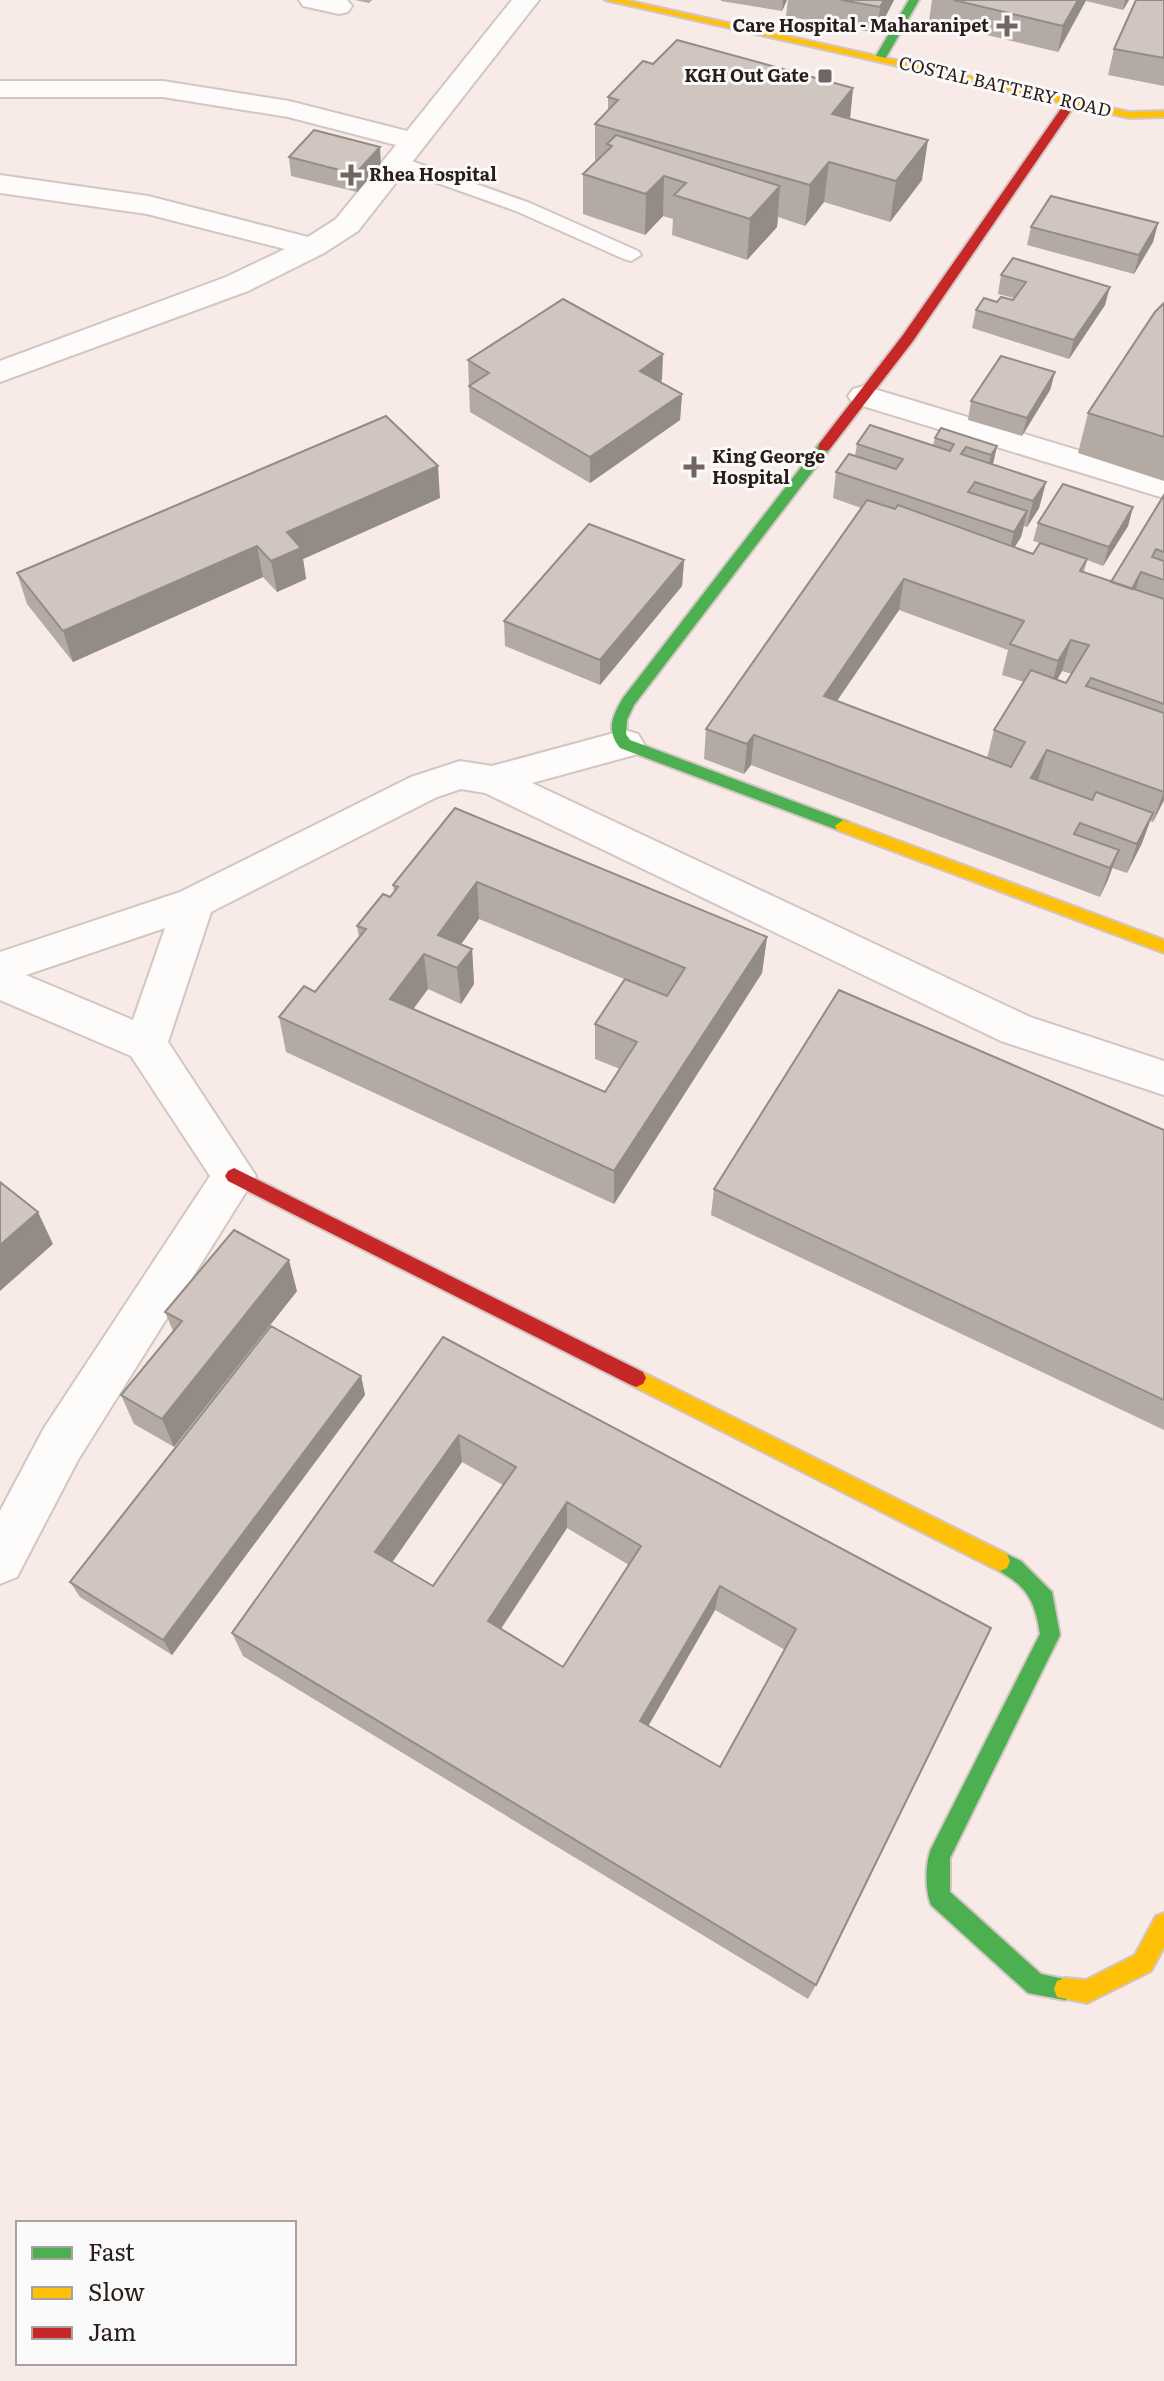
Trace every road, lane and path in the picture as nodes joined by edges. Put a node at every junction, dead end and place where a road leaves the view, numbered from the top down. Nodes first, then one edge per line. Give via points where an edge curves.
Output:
1 (312, 0) edge
2 (526, 0) edge
3 (610, 0) edge
4 (914, 0) edge
5 (339, 6) dead end
6 (880, 59) junction
7 (0, 89) edge
8 (1071, 102) junction
9 (1164, 114) edge
10 (1129, 115) junction
11 (1163, 136) edge
12 (405, 152) junction
13 (0, 184) edge
14 (313, 247) junction
15 (631, 255) dead end
16 (0, 372) edge
17 (864, 396) junction
18 (1164, 487) edge
19 (625, 744) junction
20 (492, 780) junction
21 (194, 903) junction
22 (1162, 942) edge
23 (0, 968) edge
24 (0, 982) edge
25 (146, 1044) junction
26 (1164, 1078) edge
27 (234, 1176) junction
28 (0, 1560) edge
29 (1164, 1924) edge

1 - 5 street
2 - 12 street
3 - 6 street, COSTAL BATTERY ROAD
4 - 6 street
6 - 8 street, COSTAL BATTERY ROAD
7 - 12 street via 163,89 289,109
8 - 10 street, COSTAL BATTERY ROAD
8 - 17 street
9 - 10 street, COSTAL BATTERY ROAD
10 - 11 street, COSTAL BATTERY ROAD
12 - 14 street via 347,225
12 - 15 lane
13 - 14 street via 148,205
14 - 16 street via 237,284
17 - 18 street
17 - 19 street via 628,702 618,728
19 - 20 street
19 - 22 street
20 - 21 street via 460,775 424,787
20 - 26 street via 1016,1029
21 - 23 street
21 - 25 street
24 - 25 street
25 - 27 street
27 - 28 street via 61,1444
27 - 29 street via 1014,1568 1045,1599 1050,1635 939,1857 939,1897 1036,1985 1087,1992 1143,1963

